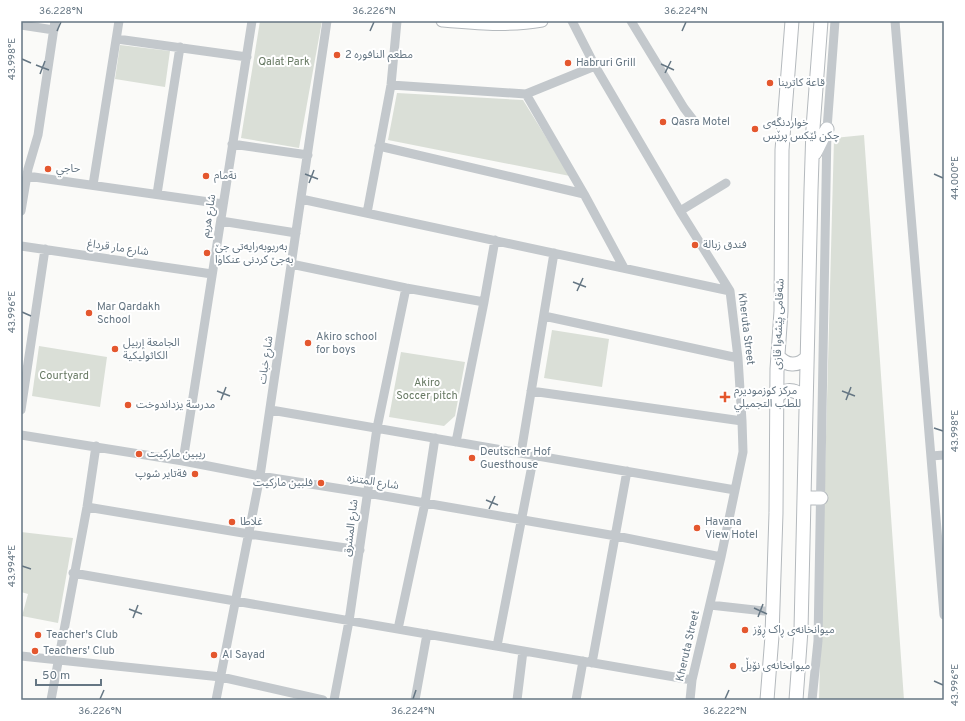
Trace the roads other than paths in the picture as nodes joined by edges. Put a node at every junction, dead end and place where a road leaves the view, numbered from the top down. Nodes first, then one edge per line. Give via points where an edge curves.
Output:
1 (119, 21) edge
2 (252, 21) edge
3 (328, 21) edge
4 (397, 21) edge
5 (442, 21) edge
6 (542, 21) edge
7 (572, 21) edge
8 (631, 21) edge
9 (792, 21) edge
10 (821, 21) edge
11 (835, 21) edge
12 (895, 21) edge
13 (21, 25) edge
14 (54, 26) edge
15 (116, 39) junction
16 (180, 47) junction
17 (247, 57) junction
18 (595, 66) junction
19 (390, 85) junction
20 (526, 94) junction
21 (694, 121) dead end
22 (827, 129) junction
23 (232, 144) junction
24 (379, 146) junction
25 (308, 155) junction
26 (812, 158) junction
27 (27, 176) junction
28 (726, 183) dead end
29 (93, 186) junction
30 (157, 194) junction
31 (584, 194) junction
32 (302, 198) junction
33 (223, 204) junction
34 (680, 211) junction
35 (21, 212) edge
36 (367, 213) junction
37 (221, 221) junction
38 (296, 232) junction
39 (495, 240) junction
40 (21, 246) edge
41 (45, 249) junction
42 (554, 253) junction
43 (291, 264) junction
44 (624, 268) junction
45 (212, 274) junction
46 (406, 288) junction
47 (730, 291) junction
48 (484, 302) junction
49 (544, 316) junction
50 (778, 356) junction
51 (807, 357) junction
52 (738, 358) junction
53 (531, 391) junction
54 (776, 398) junction
55 (806, 404) junction
56 (21, 410) edge
57 (271, 410) junction
58 (742, 421) junction
59 (377, 428) junction
60 (21, 435) edge
61 (436, 438) junction
62 (456, 442) junction
63 (96, 446) junction
64 (521, 453) junction
65 (534, 455) junction
66 (944, 455) edge
67 (931, 456) junction
68 (183, 461) junction
69 (627, 471) junction
70 (260, 476) junction
71 (735, 490) junction
72 (367, 493) junction
73 (805, 498) junction
74 (820, 498) junction
75 (425, 503) junction
76 (87, 507) junction
77 (522, 520) junction
78 (249, 534) junction
79 (616, 536) junction
80 (360, 550) junction
81 (721, 557) junction
82 (74, 573) junction
83 (236, 601) junction
84 (710, 605) junction
85 (773, 612) junction
86 (944, 615) edge
87 (349, 621) junction
88 (398, 629) junction
89 (427, 634) junction
90 (497, 646) junction
91 (523, 651) junction
92 (21, 656) edge
93 (57, 660) junction
94 (588, 662) junction
95 (221, 677) junction
96 (692, 680) junction
97 (51, 700) edge
98 (216, 700) edge
99 (323, 700) edge
100 (334, 700) edge
101 (415, 700) edge
102 (517, 700) edge
103 (576, 700) edge
104 (690, 700) edge
105 (767, 700) edge
106 (796, 700) edge
107 (812, 700) edge

1 - 15 street
2 - 17 street, شارع هريم
3 - 25 street, شارع خبات
4 - 19 street
5 - 6 main road via 486,25
7 - 18 street, Kheruta Street
8 - 21 street
9 - 50 highway, شەقامی پێشەوا قازی via 782,150
10 - 26 highway
11 - 22 street
12 - 67 street
13 - 14 street
14 - 27 street via 38,135
15 - 16 street
15 - 29 street
16 - 17 street
16 - 30 street
17 - 23 street, شارع هريم
18 - 20 street
18 - 34 street, Kheruta Street
19 - 20 street
19 - 24 street
20 - 31 street
22 - 26 highway
22 - 74 street
23 - 25 street
23 - 33 street, شارع هريم
24 - 31 street
24 - 36 street
25 - 32 street, شارع خبات
26 - 51 highway
27 - 29 street
27 - 35 street
28 - 34 street
29 - 30 street
30 - 33 street
31 - 44 street
32 - 36 street
32 - 38 street, شارع خبات
33 - 37 street, شارع هريم
34 - 47 street, Kheruta Street
36 - 39 street
37 - 38 street
37 - 45 street, شارع هريم
38 - 43 street, شارع خبات
39 - 42 street
39 - 48 street
40 - 41 street, شارع مار قرداغ
41 - 45 street, شارع مار قرداغ
41 - 56 street
42 - 44 street
42 - 49 street
43 - 46 street
43 - 57 street, شارع خبات
44 - 47 street
45 - 68 street, شارع هريم
46 - 48 street
46 - 59 street, شارع المشرق
47 - 52 street, Kheruta Street
48 - 62 street
49 - 52 street
49 - 53 street
50 - 51 highway via 784,362 792,364 800,363
50 - 54 highway, شەقامی پێشەوا قازی
51 - 55 highway
52 - 58 street, Kheruta Street
53 - 58 street
53 - 64 street
54 - 55 highway via 791,390 802,396
54 - 85 highway, شەقامی پێشەوا قازی
55 - 73 highway
57 - 59 street
57 - 70 street, شارع خبات
58 - 71 street, Kheruta Street via 743,452
59 - 61 street
59 - 72 street, شارع المشرق
60 - 63 street, شارع المتنزه
61 - 62 street
61 - 75 street
62 - 64 street
63 - 68 street, شارع المتنزه
63 - 76 street
64 - 65 street
65 - 69 street
65 - 77 street
66 - 67 street
67 - 86 street
68 - 70 street, شارع المتنزه
69 - 71 street
69 - 79 street
70 - 72 street, شارع المتنزه
70 - 78 street, شارع خبات
71 - 81 street, Kheruta Street
72 - 75 street, شارع المتنزه
72 - 80 street, شارع المشرق
73 - 74 highway
73 - 106 highway
74 - 107 street via 818,641
75 - 77 street, شارع المتنزه
75 - 88 street
76 - 78 street
76 - 82 street
77 - 79 street, شارع المتنزه
77 - 90 street
78 - 80 street
78 - 83 street, شارع خبات
79 - 81 street, شارع المتنزه
79 - 94 street
80 - 87 street, شارع المشرق
81 - 84 street, Kheruta Street
82 - 83 street
82 - 93 street
83 - 87 street
83 - 95 street, شارع خبات
84 - 85 street
84 - 96 street, Kheruta Street
85 - 105 highway, شەقامی پێشەوا قازی
87 - 88 street
87 - 100 street, شارع المشرق
88 - 89 street
89 - 90 street
89 - 101 street
90 - 91 street
91 - 94 street
91 - 102 street
92 - 93 street
93 - 95 street
93 - 97 street
94 - 96 street
94 - 103 street
95 - 98 street, شارع خبات
95 - 99 street
96 - 104 street, Kheruta Street

